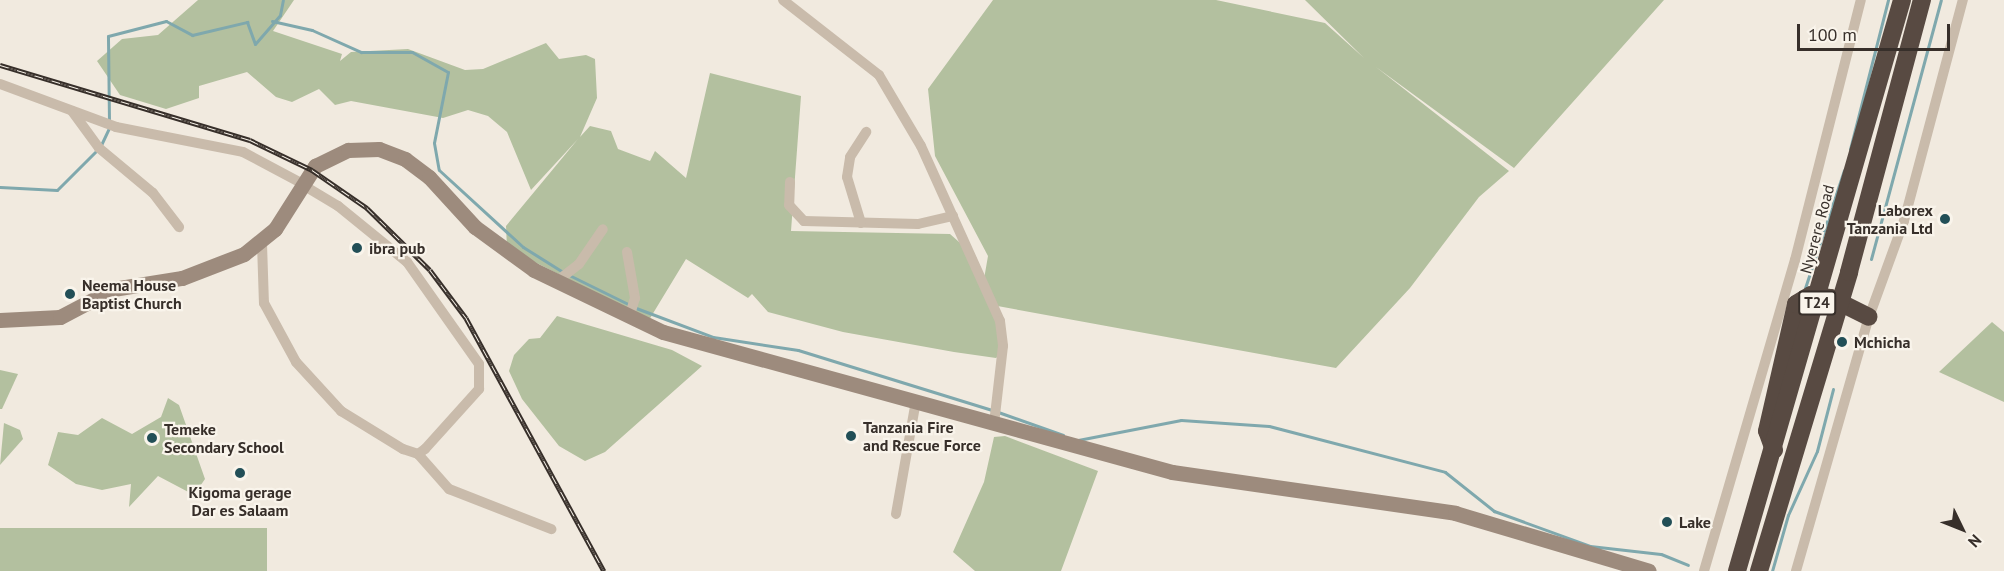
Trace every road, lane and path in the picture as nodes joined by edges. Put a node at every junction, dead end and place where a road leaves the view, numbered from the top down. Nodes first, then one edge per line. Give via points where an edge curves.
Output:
1 (783, 0) edge
2 (1861, 0) edge
3 (1902, 0) edge
4 (1922, 0) edge
5 (1963, 0) edge
6 (0, 84) edge
7 (72, 111) junction
8 (866, 132) dead end
9 (790, 182) dead end
10 (306, 187) junction
11 (954, 216) junction
12 (861, 224) junction
13 (179, 228) dead end
14 (603, 229) dead end
15 (262, 244) junction
16 (627, 252) dead end
17 (556, 282) junction
18 (1819, 296) junction
19 (1840, 302) junction
20 (1869, 317) junction
21 (629, 318) junction
22 (0, 320) edge
23 (916, 401) junction
24 (994, 424) junction
25 (418, 453) junction
26 (896, 514) dead end
27 (551, 530) dead end
28 (1648, 571) edge
29 (1704, 571) edge
30 (1737, 571) edge
31 (1760, 571) edge
32 (1796, 571) edge

1 - 11 street via 879,75
2 - 29 street via 1796,260
3 - 18 highway, Nyerere Road / T24
4 - 19 highway, T24
5 - 20 street via 1904,221
6 - 7 street
7 - 10 street via 116,127 243,152
7 - 13 street via 99,148 153,193
8 - 12 street via 850,157 847,177
9 - 12 street via 789,205 804,221
10 - 15 street
10 - 17 street via 315,166 348,150 379,149 405,159 491,241
10 - 25 street via 338,206 407,262 479,364 479,389
11 - 12 street via 918,224
11 - 24 street via 1000,321 1004,346
14 - 17 street via 579,264
15 - 22 street via 182,278 113,289 60,317
15 - 25 street via 264,303 296,362 340,411
16 - 21 street via 635,298
17 - 21 street
18 - 19 highway
18 - 30 highway, Nyerere Road / T24
19 - 20 highway
19 - 31 highway, T24
20 - 32 street
21 - 23 street via 695,342
23 - 24 street
23 - 26 street
24 - 28 street via 1226,484 1455,513
25 - 27 street via 449,489

